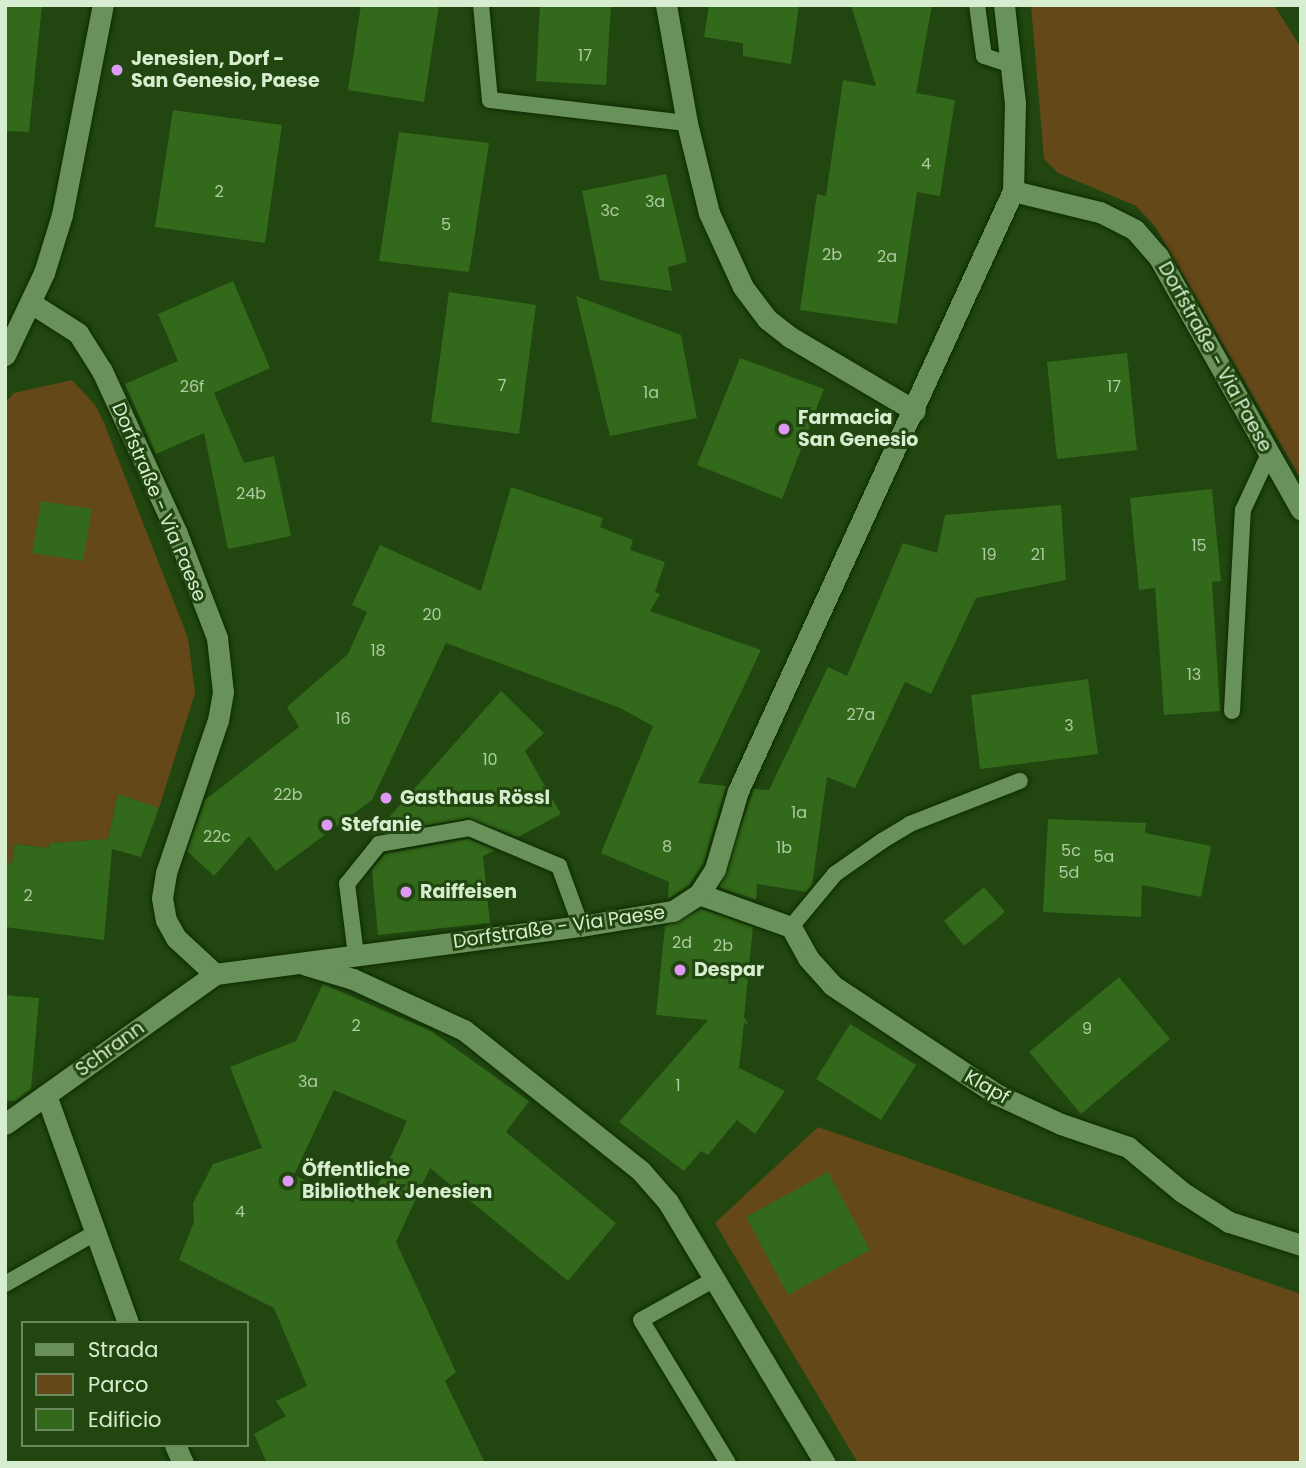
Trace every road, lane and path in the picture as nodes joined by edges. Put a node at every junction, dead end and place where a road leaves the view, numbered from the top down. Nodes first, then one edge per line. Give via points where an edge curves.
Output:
1 (103, 5) edge
2 (481, 5) edge
3 (666, 5) edge
4 (977, 5) edge
5 (1004, 5) edge
6 (1012, 65) junction
7 (687, 123) junction
8 (1013, 191) junction
9 (31, 303) junction
10 (5, 355) edge
11 (915, 411) junction
12 (1269, 454) junction
13 (1301, 510) edge
14 (1232, 711) dead end
15 (1020, 781) dead end
16 (699, 894) junction
17 (581, 926) junction
18 (791, 927) junction
19 (356, 955) junction
20 (299, 963) junction
21 (215, 974) junction
22 (46, 1095) junction
23 (5, 1124) edge
24 (96, 1233) junction
25 (1301, 1245) edge
26 (713, 1280) junction
27 (5, 1284) edge
28 (127, 1321) edge
29 (176, 1447) edge
30 (183, 1463) edge
31 (728, 1463) edge
32 (825, 1463) edge

1 - 9 street via 62,215
2 - 7 lane via 490,100
3 - 7 street
4 - 6 lane via 984,56
5 - 6 street
6 - 8 street
7 - 11 street via 725,255 767,318 806,348
8 - 11 street, Dorfstraße - Via Paese
8 - 12 street, Dorfstraße - Via Paese via 1100,212 1135,230 1158,256
9 - 10 street
9 - 21 street, Dorfstraße - Via Paese via 78,333 102,371 176,531 217,638 223,692 218,720 166,873 162,898 176,939
11 - 16 street, Dorfstraße - Via Paese via 738,791 715,869
12 - 13 street, Dorfstraße - Via Paese
12 - 14 lane via 1242,510
15 - 18 lane via 909,824 873,846 835,874
16 - 17 street, Dorfstraße - Via Paese via 673,911
16 - 18 street
17 - 19 street, Dorfstraße - Via Paese
17 - 19 lane via 559,866 469,828 379,844 347,884
18 - 25 street, Klapf via 808,958 832,985 955,1069 1029,1110 1128,1147 1182,1192 1229,1222
19 - 20 street, Dorfstraße - Via Paese
20 - 21 street, Dorfstraße - Via Paese
20 - 26 street via 434,1013 520,1071 648,1178 668,1202
21 - 22 street, Schrann
22 - 23 street, Schrann
22 - 24 street
24 - 27 lane
24 - 28 street
26 - 31 lane via 641,1320
26 - 32 street
29 - 30 street

